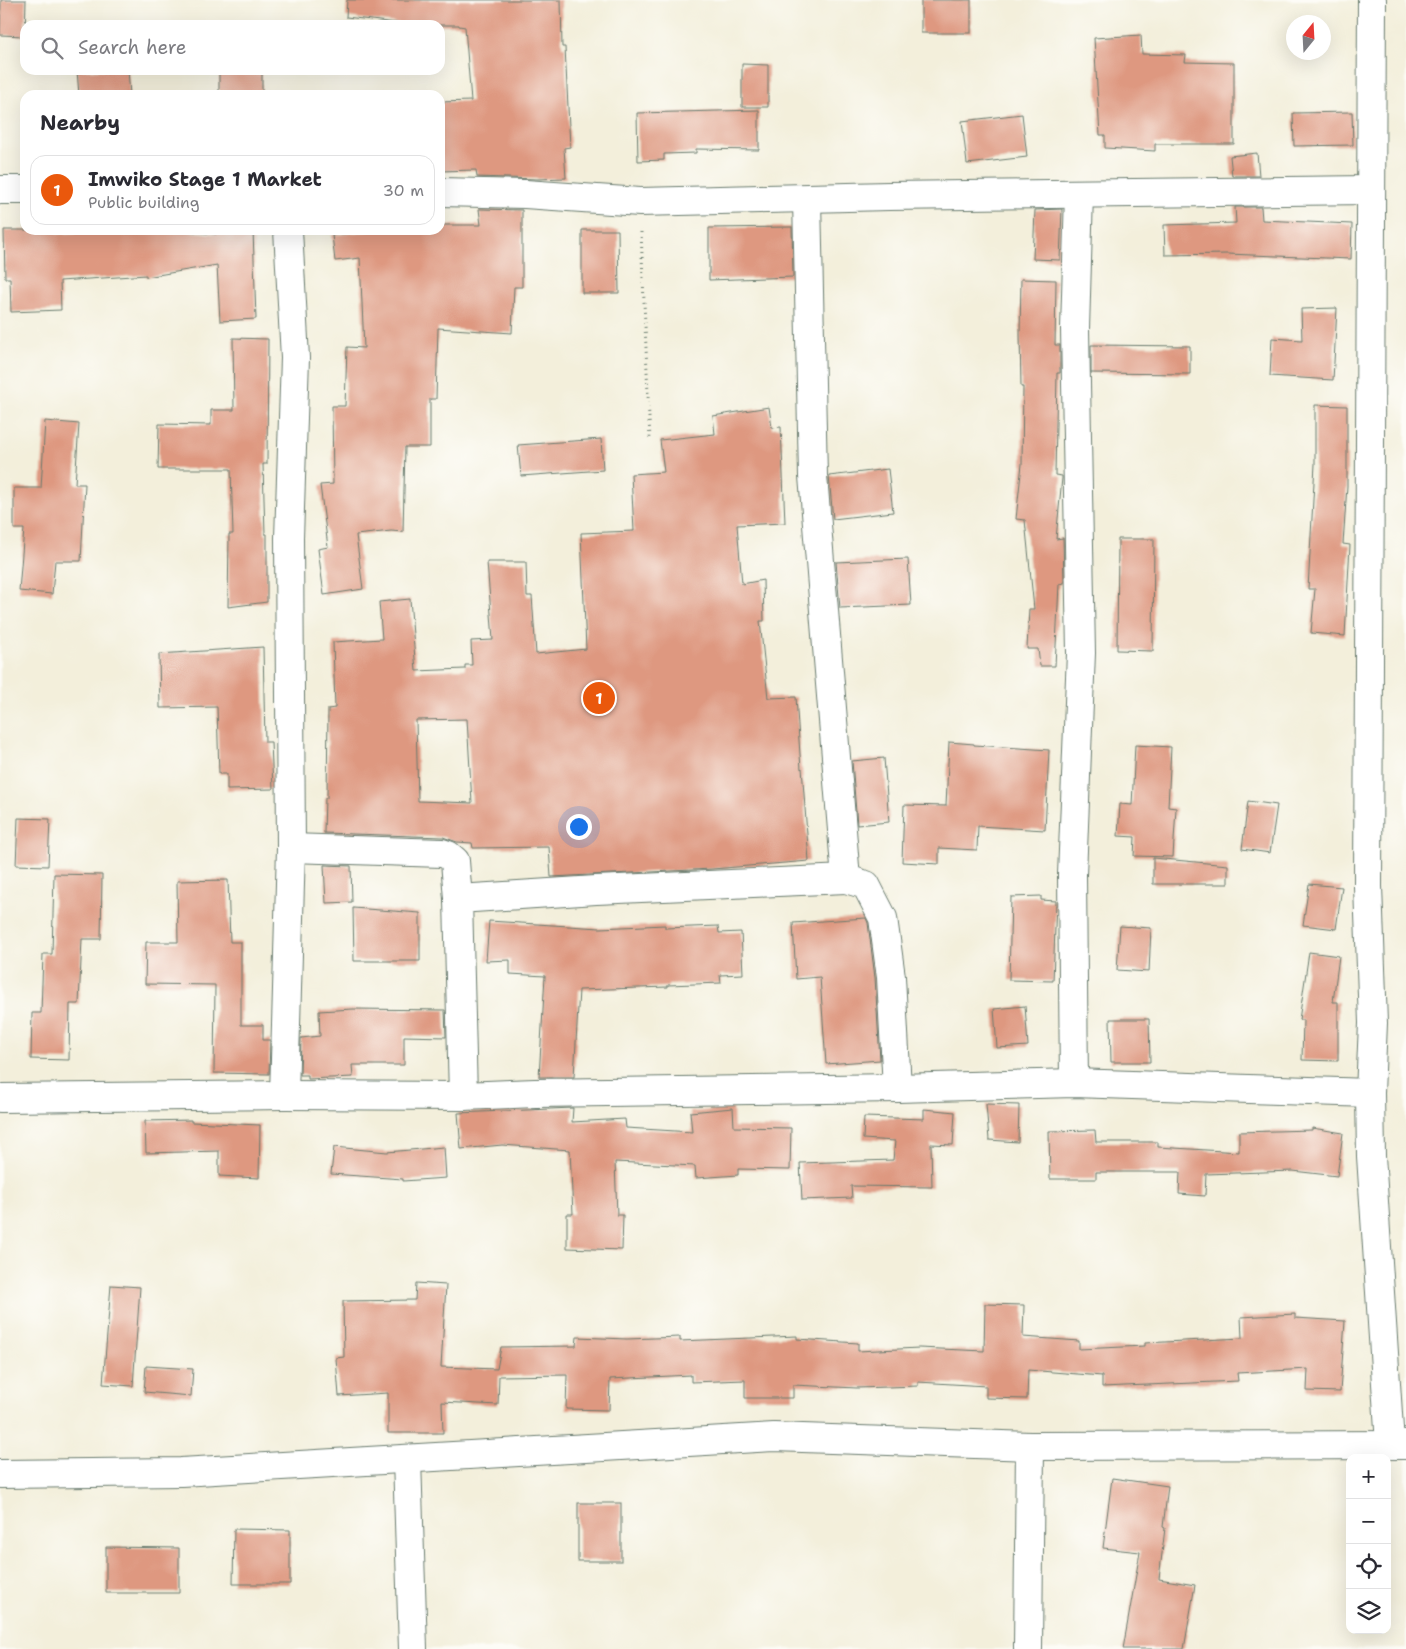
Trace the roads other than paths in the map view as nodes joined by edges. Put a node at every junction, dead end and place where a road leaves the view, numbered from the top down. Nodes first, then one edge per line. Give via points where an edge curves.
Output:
1 (1372, 0) edge
2 (0, 190) edge
3 (20, 190) edge
4 (1371, 190) junction
5 (445, 192) edge
6 (1079, 194) junction
7 (807, 199) junction
8 (288, 235) edge
9 (290, 848) junction
10 (846, 879) junction
11 (458, 899) junction
12 (1074, 1084) junction
13 (897, 1088) junction
14 (1370, 1093) junction
15 (284, 1095) junction
16 (463, 1096) junction
17 (0, 1098) edge
18 (1398, 1445) edge
19 (1030, 1446) junction
20 (407, 1459) junction
21 (0, 1474) edge
22 (413, 1649) edge
23 (1028, 1649) edge

1 - 4 street
2 - 3 street
4 - 6 street
4 - 14 street via 1368,886 1373,1023
5 - 7 street via 640,202
6 - 7 street
6 - 12 street via 1074,329 1081,653 1072,875
7 - 10 street via 813,476
8 - 9 street via 295,358 289,538
9 - 11 street via 442,853 455,861
9 - 15 street
10 - 11 street
10 - 13 street via 866,885 883,918 891,977
11 - 16 street
12 - 13 street
12 - 14 street
13 - 16 street
14 - 18 street via 1371,1156
15 - 16 street
15 - 17 street
18 - 19 street
19 - 20 street via 774,1437
19 - 23 street
20 - 21 street via 181,1472
20 - 22 street

